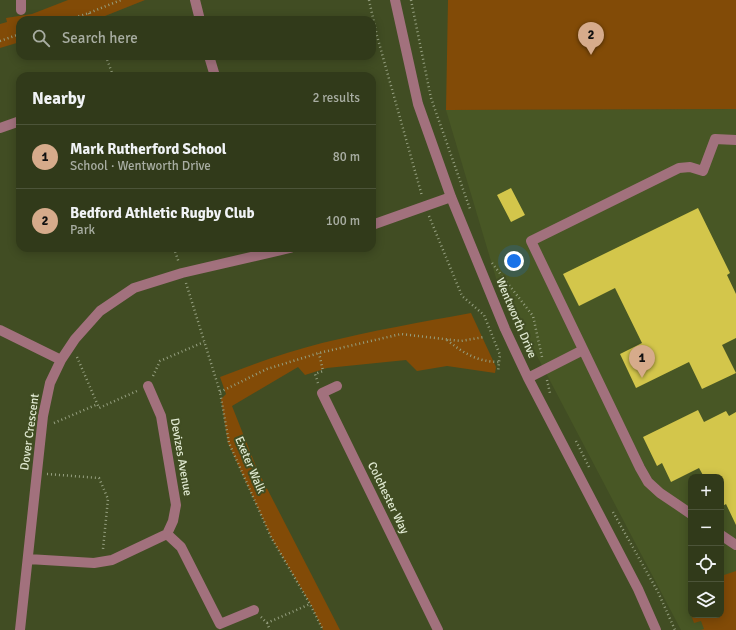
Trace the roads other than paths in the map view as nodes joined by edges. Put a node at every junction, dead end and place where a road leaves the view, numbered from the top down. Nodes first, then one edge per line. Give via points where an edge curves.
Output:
1 (194, 0) edge
2 (395, 0) edge
3 (199, 16) edge
4 (210, 60) edge
5 (213, 72) edge
6 (16, 122) edge
7 (0, 128) edge
8 (736, 140) edge
9 (451, 197) junction
10 (376, 225) edge
11 (257, 252) edge
12 (0, 330) edge
13 (583, 350) junction
14 (61, 360) junction
15 (528, 378) junction
16 (148, 386) road end
17 (337, 386) dead end
18 (688, 512) edge
19 (167, 534) junction
20 (724, 537) edge
21 (736, 546) edge
22 (28, 559) junction
23 (254, 610) dead end
24 (20, 630) edge
25 (438, 630) edge
26 (656, 630) edge

1 - 3 street
2 - 9 street, Wentworth Drive via 418,104
4 - 5 street
6 - 7 street
8 - 13 street via 715,139 703,171 690,167 679,168 531,242
9 - 10 street
9 - 15 street, Wentworth Drive
11 - 14 street, Dover Crescent via 134,288 100,311
12 - 14 street
13 - 15 street
13 - 18 street via 648,482
14 - 22 street, Dover Crescent via 50,383 43,416
15 - 26 street, Wentworth Drive via 638,589
16 - 19 street, Devizes Avenue via 161,416 176,505 174,521
17 - 25 street, Colchester Way via 322,393
19 - 22 street via 112,560 102,562
19 - 23 street via 181,547 220,624
20 - 21 street
22 - 24 street, Dover Crescent

